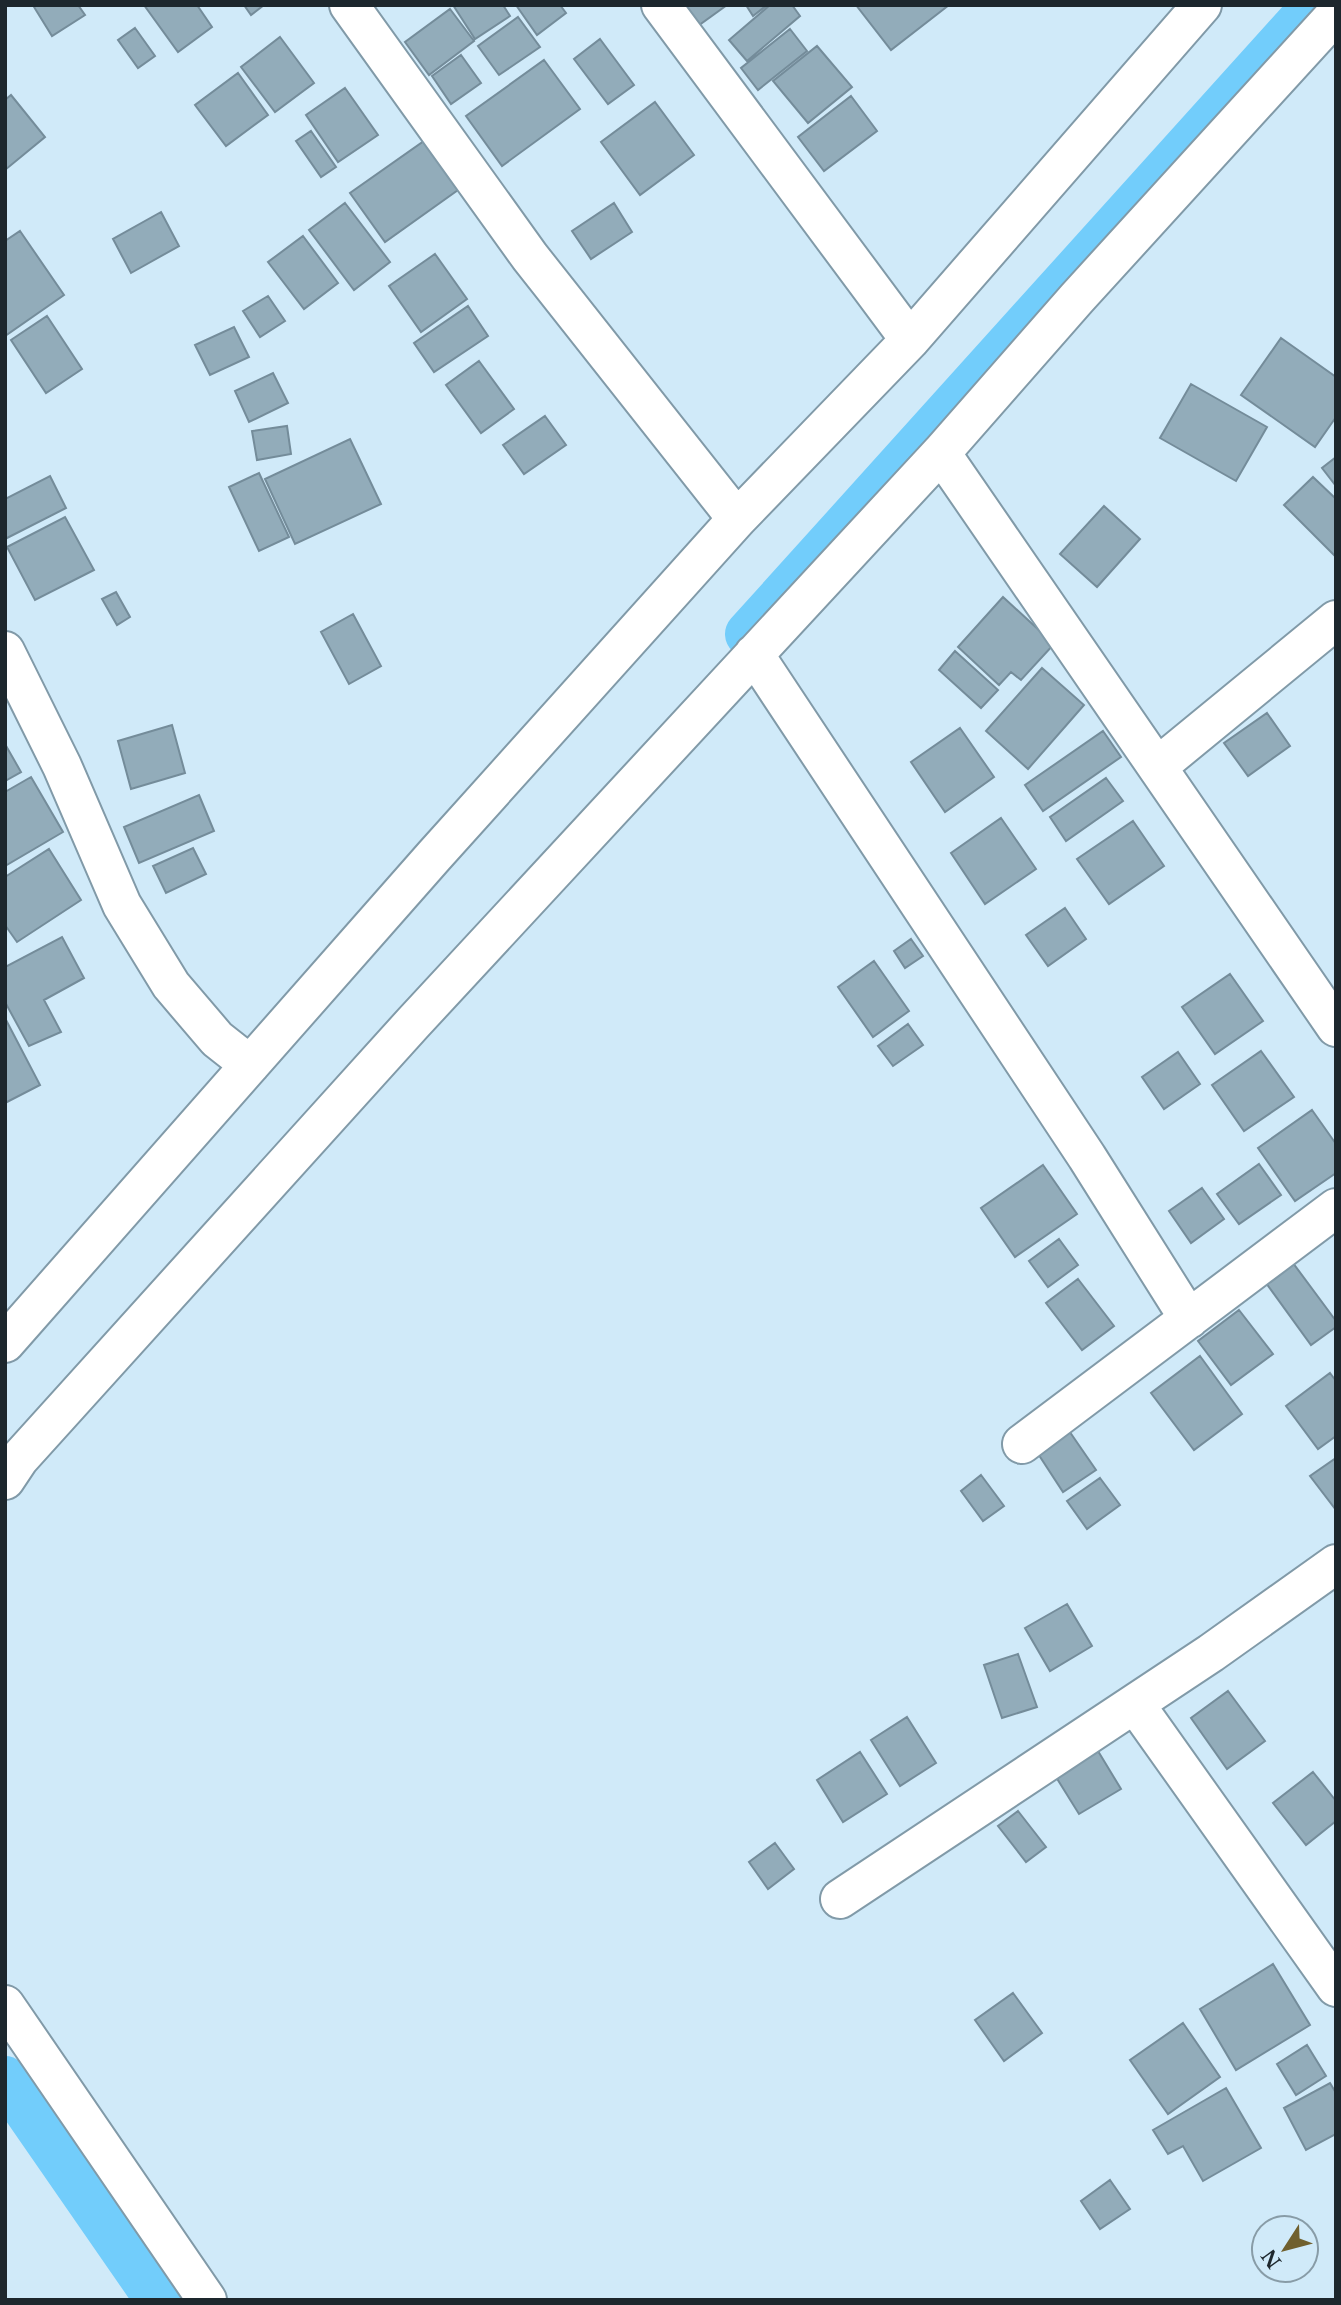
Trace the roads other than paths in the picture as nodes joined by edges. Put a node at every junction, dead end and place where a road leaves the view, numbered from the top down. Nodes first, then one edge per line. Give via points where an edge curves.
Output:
1 (349, 5) edge
2 (661, 5) edge
3 (1200, 6) edge
4 (1336, 14) edge
5 (910, 340) junction
6 (941, 453) junction
7 (737, 519) junction
8 (1336, 621) edge
9 (5, 651) edge
10 (754, 653) junction
11 (1157, 768) junction
12 (1336, 1027) edge
13 (250, 1065) junction
14 (1336, 1208) edge
15 (1189, 1318) junction
16 (5, 1343) edge
17 (1022, 1444) dead end
18 (5, 1480) edge
19 (1336, 1564) edge
20 (1135, 1704) junction
21 (839, 1899) dead end
22 (1336, 1987) edge
23 (5, 2004) edge
24 (207, 2300) edge

1 - 7 street via 530,257
2 - 5 street
3 - 5 street
4 - 6 street
5 - 7 street
6 - 10 street
6 - 11 street
7 - 13 street
8 - 11 street
9 - 13 street via 62,765 122,905 171,985 217,1040
10 - 15 street
10 - 18 street via 395,1043 19,1459
11 - 12 street
13 - 16 street
14 - 15 street
15 - 17 street
19 - 20 street
20 - 21 street
20 - 22 street
23 - 24 street

